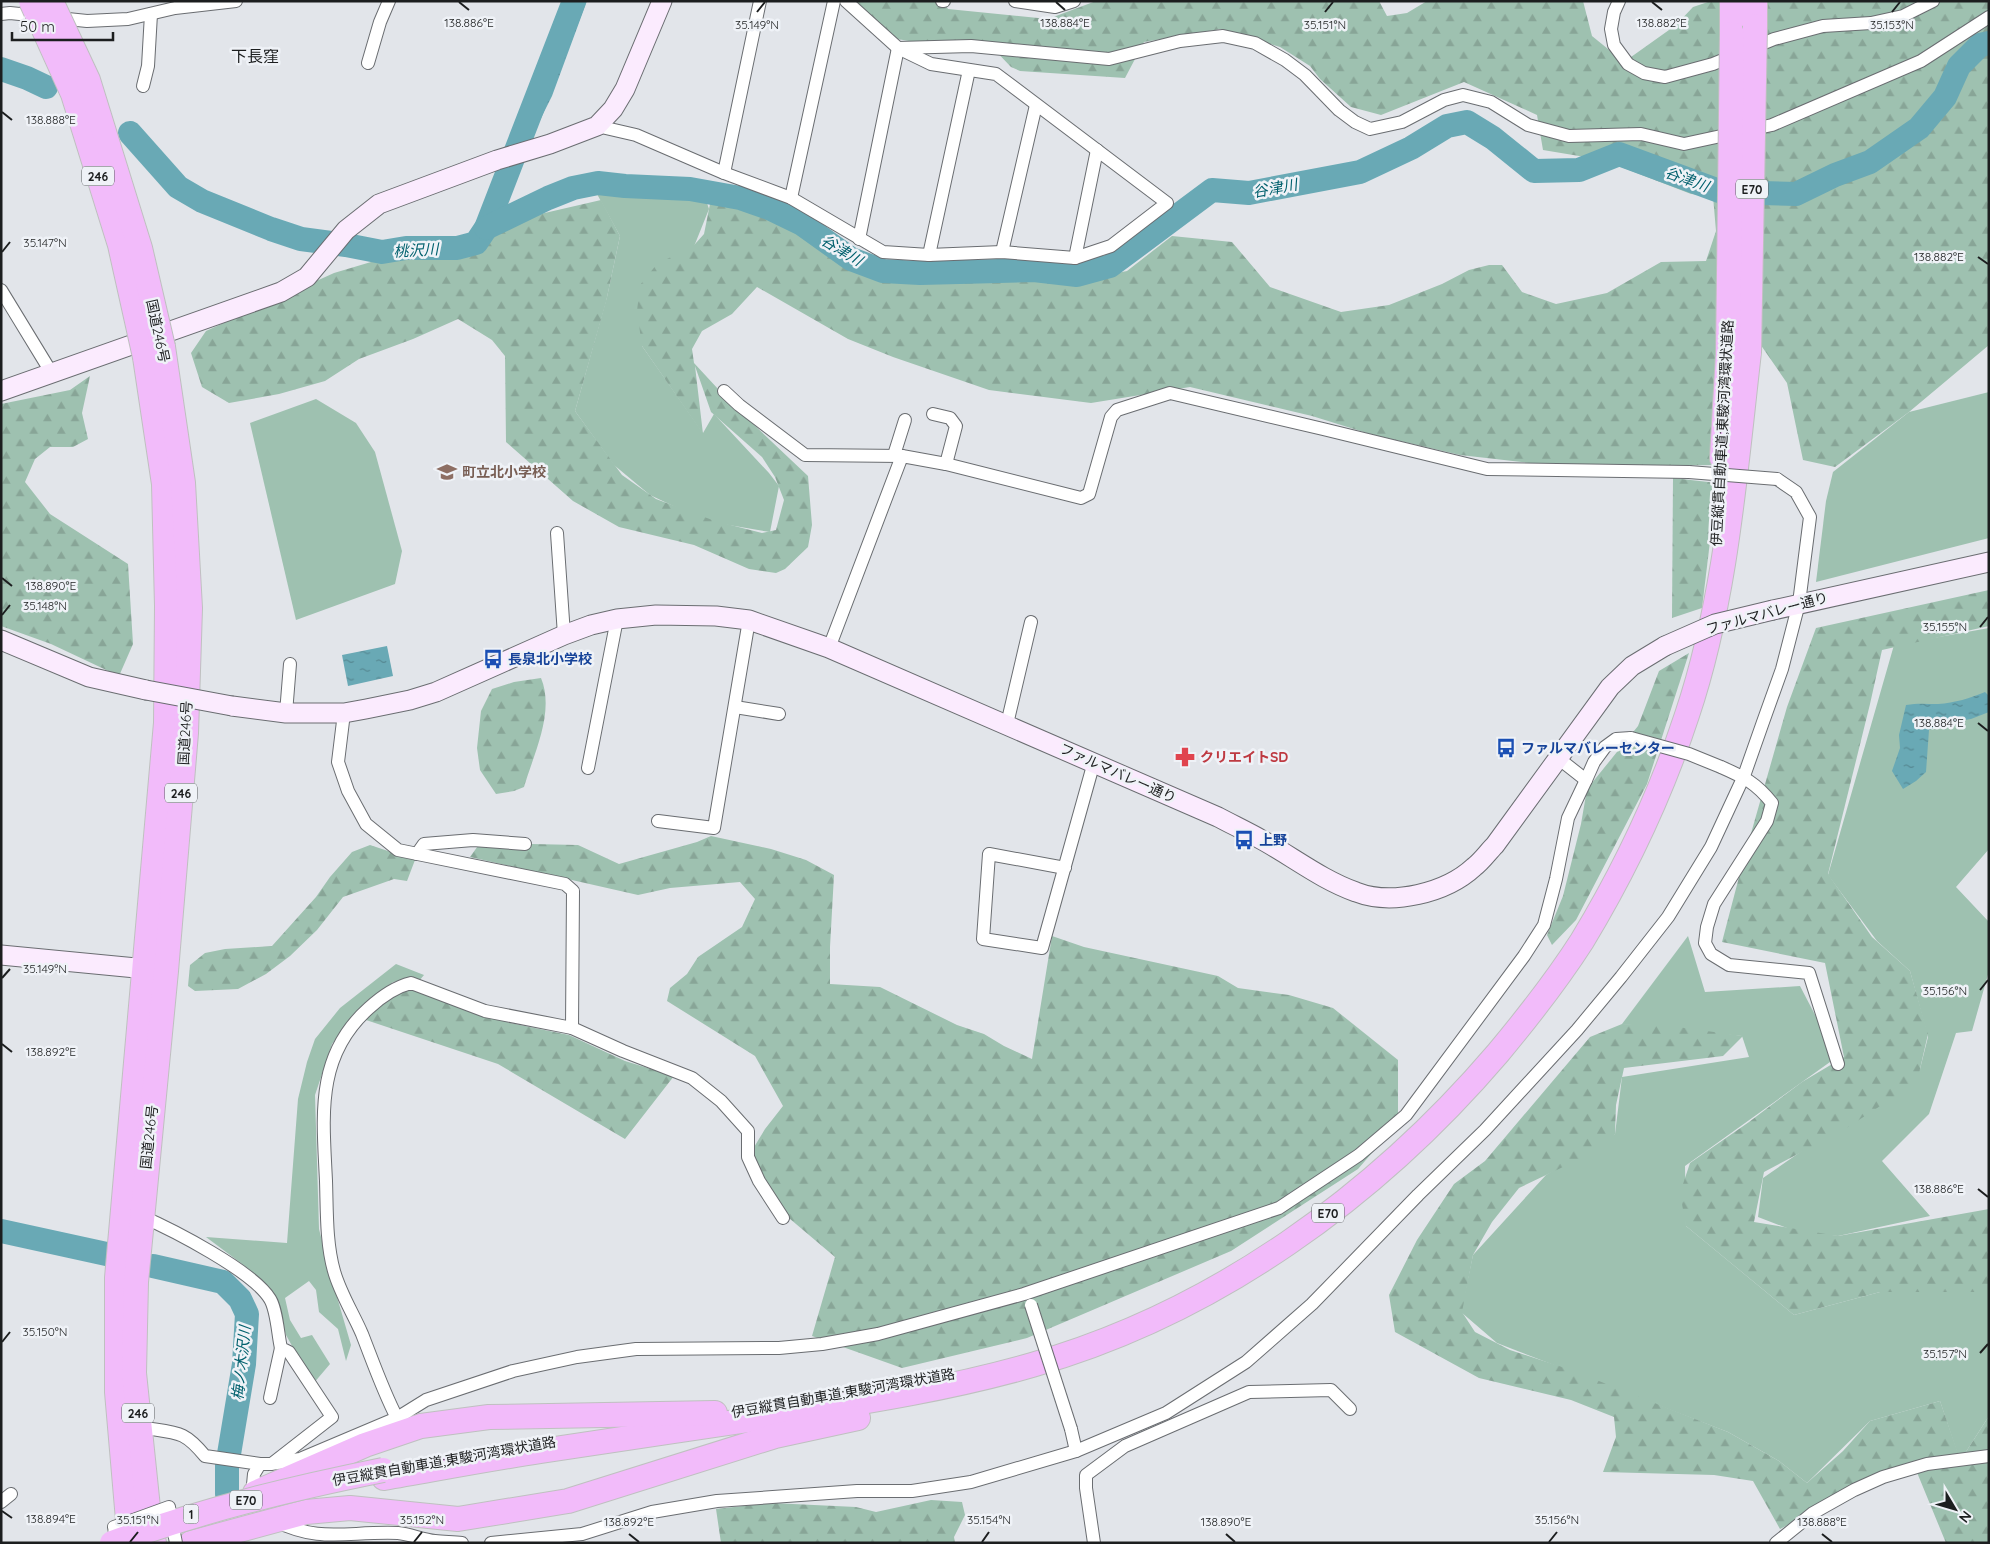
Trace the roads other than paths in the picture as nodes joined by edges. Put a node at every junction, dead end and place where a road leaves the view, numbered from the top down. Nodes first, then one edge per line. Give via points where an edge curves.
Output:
1 (31, 1) edge
2 (51, 1) edge
3 (236, 1) edge
4 (389, 1) edge
5 (662, 1) edge
6 (760, 1) edge
7 (834, 1) edge
8 (846, 1) edge
9 (1015, 1) edge
10 (1074, 1) edge
11 (1619, 1) edge
12 (1732, 1) edge
13 (1755, 1) edge
14 (1933, 1) edge
15 (1, 14) edge
16 (151, 14) junction
17 (1989, 17) edge
18 (898, 48) junction
19 (368, 63) dead end
20 (969, 70) junction
21 (143, 86) dead end
22 (1036, 105) junction
23 (597, 126) junction
24 (1097, 150) junction
25 (724, 173) junction
26 (791, 198) junction
27 (859, 239) junction
28 (1002, 252) junction
29 (928, 254) junction
30 (1075, 258) junction
31 (1, 290) edge
32 (12, 308) junction
33 (1, 315) edge
34 (154, 352) junction
35 (1738, 353) junction
36 (51, 372) junction
37 (1, 391) edge
38 (724, 391) dead end
39 (933, 414) dead end
40 (905, 420) dead end
41 (898, 456) junction
42 (946, 464) junction
43 (557, 533) dead end
44 (1989, 562) edge
45 (1799, 603) junction
46 (617, 619) junction
47 (749, 620) junction
48 (1031, 622) dead end
49 (564, 635) junction
50 (1, 640) edge
51 (829, 648) junction
52 (290, 664) dead end
53 (735, 707) junction
54 (286, 713) junction
55 (344, 713) junction
56 (779, 714) dead end
57 (1007, 724) junction
58 (1558, 758) junction
59 (1094, 762) junction
60 (588, 768) dead end
61 (1744, 776) junction
62 (1586, 780) junction
63 (658, 821) dead end
64 (524, 844) dead end
65 (417, 854) junction
66 (1065, 868) junction
67 (1, 955) edge
68 (156, 970) junction
69 (572, 1028) junction
70 (1838, 1064) dead end
71 (141, 1216) junction
72 (783, 1218) dead end
73 (129, 1238) junction
74 (1027, 1300) junction
75 (281, 1348) junction
76 (1030, 1366) junction
77 (270, 1398) dead end
78 (1350, 1409) dead end
79 (738, 1412) junction
80 (397, 1418) junction
81 (152, 1429) dead end
82 (1118, 1432) junction
83 (1125, 1446) junction
84 (1076, 1451) junction
85 (1989, 1456) edge
86 (266, 1464) junction
87 (383, 1474) junction
88 (252, 1494) junction
89 (273, 1520) junction
90 (133, 1539) edge
91 (359, 1540) edge
92 (106, 1543) edge
93 (176, 1543) edge
94 (191, 1543) edge
95 (462, 1543) edge
96 (491, 1543) edge
97 (1094, 1543) edge
98 (1776, 1543) edge

1 - 34 highway, 国道246号 / 246, bridge via 73,94
2 - 34 highway, 国道246号 / 246, bridge via 88,80 140,248
3 - 16 street
4 - 19 street
5 - 23 street via 625,89
6 - 25 street
7 - 26 street
8 - 18 street
9 - 10 street via 1055,7
11 - 14 street via 1611,30 1614,45 1628,64 1644,73 1665,77 1713,64 1774,39 1823,26 1904,16
12 - 35 highway, 伊豆縦貫自動車道;東駿河湾環状道路 / E70, bridge
13 - 35 highway, 伊豆縦貫自動車道;東駿河湾環状道路 / E70, bridge
15 - 16 street via 87,22
16 - 21 street via 148,66
17 - 18 street via 1920,61 1772,125 1684,144 1641,134 1569,136 1528,125 1491,102 1464,95 1444,100 1402,122 1370,129 1339,110 1306,75 1285,60 1255,42 1223,36 1180,40 1109,59 971,46
18 - 20 street via 931,64
18 - 27 street
20 - 22 street via 996,74
20 - 29 street
22 - 24 street
22 - 28 street
23 - 25 street via 636,135
23 - 36 street via 379,204 346,230 307,277 281,292
24 - 30 street
24 - 30 street via 1166,203 1111,246
25 - 26 street
26 - 27 street
27 - 29 street via 882,252
28 - 29 street
28 - 30 street
31 - 32 street
32 - 33 street
32 - 36 street
34 - 68 highway, 国道246号 / 246 via 164,484 167,606 166,724
35 - 76 highway, 伊豆縦貫自動車道;東駿河湾環状道路 / E70 via 1723,559 1709,636 1691,703 1661,788 1617,880 1579,945 1527,1018 1472,1083 1422,1135 1372,1180 1312,1226 1207,1293 1133,1329
35 - 79 highway, 伊豆縦貫自動車道;東駿河湾環状道路 / E70 via 1714,557 1701,636 1682,709 1654,785 1611,876 1562,957 1522,1011 1416,1130 1367,1174 1254,1255 1202,1286 1136,1318 1026,1356 904,1384
36 - 37 street
38 - 41 street via 805,455
39 - 42 street via 950,418 956,426
40 - 41 street
41 - 42 street
41 - 51 street
42 - 45 street, bridge via 1081,498 1089,494 1111,417 1117,410 1170,393 1487,469 1689,472 1777,479 1796,492 1810,517
43 - 49 street
44 - 45 street, ファルマバレー通り
45 - 58 street, ファルマバレー通り, bridge via 1716,624 1664,646 1632,666 1610,687
45 - 61 street via 1782,669
46 - 47 street, ファルマバレー通り via 687,614
46 - 49 street, ファルマバレー通り
46 - 60 street
47 - 51 street, ファルマバレー通り
47 - 53 street
48 - 57 street
49 - 55 street, ファルマバレー通り via 436,692
50 - 54 street, ファルマバレー通り, bridge via 108,683
51 - 57 street, ファルマバレー通り
52 - 54 street
53 - 56 street
53 - 63 street via 714,828
54 - 55 street, ファルマバレー通り
55 - 65 street via 338,762 348,791 366,824 398,850
57 - 59 street, ファルマバレー通り
58 - 59 street, ファルマバレー通り via 1474,868 1433,891 1408,898 1381,898 1357,893 1236,826
58 - 62 street
59 - 66 street
61 - 62 street, bridge via 1689,754 1631,738 1616,739 1605,747
61 - 70 street via 1772,803 1770,812 1714,904 1706,927 1705,943 1710,954 1729,965 1809,973
61 - 82 street via 1711,847 1668,917 1621,978 1485,1130 1312,1304 1246,1362 1166,1413
62 - 74 street via 1568,818 1544,925 1406,1115 1359,1155 1280,1208
64 - 65 street via 473,840 424,844
65 - 69 street via 565,884 573,891
66 - 66 street via 1042,948 983,940 989,854
67 - 68 street
68 - 71 highway, 国道246号 / 246
68 - 73 highway, 国道246号 / 246
69 - 72 street via 623,1052 692,1078 721,1101 748,1131 748,1157
69 - 80 street via 485,1010 411,982 376,1002 356,1019 341,1042 327,1077 323,1108 329,1246 334,1272
71 - 73 highway, 国道246号 / 246
71 - 75 street via 238,1269 262,1289 271,1301
73 - 90 highway, 国道246号 / 246 via 117,1392
74 - 80 street via 822,1344 779,1348 636,1349 578,1357 513,1371 454,1390 426,1400
74 - 84 street, bridge
75 - 77 street
75 - 86 street via 290,1352 332,1417
76 - 87 highway, 伊豆縦貫自動車道;東駿河湾環状道路 / E70 via 905,1395
76 - 89 highway via 912,1406 775,1436 568,1501 458,1519 350,1508 306,1512
78 - 83 street via 1331,1390 1249,1392
79 - 87 highway, 伊豆縦貫自動車道;東駿河湾環状道路 / E70 via 531,1444
79 - 88 highway via 489,1417 421,1426 365,1445
80 - 86 street via 300,1459
81 - 86 street via 178,1432 193,1441 205,1456
82 - 83 street
82 - 84 street
83 - 97 street via 1086,1475
84 - 96 street via 972,1482 912,1491 857,1491 717,1501 652,1512 582,1534
85 - 98 street via 1926,1464 1883,1477 1813,1513
86 - 88 street via 254,1474
87 - 90 highway, 伊豆縦貫自動車道;東駿河湾環状道路 / E70, bridge via 290,1489 210,1510
88 - 90 highway, 1
89 - 91 street via 302,1538 326,1543
89 - 94 highway, 1
90 - 92 highway, 1
90 - 93 street, bridge via 114,1527 169,1507
91 - 95 street via 398,1533

